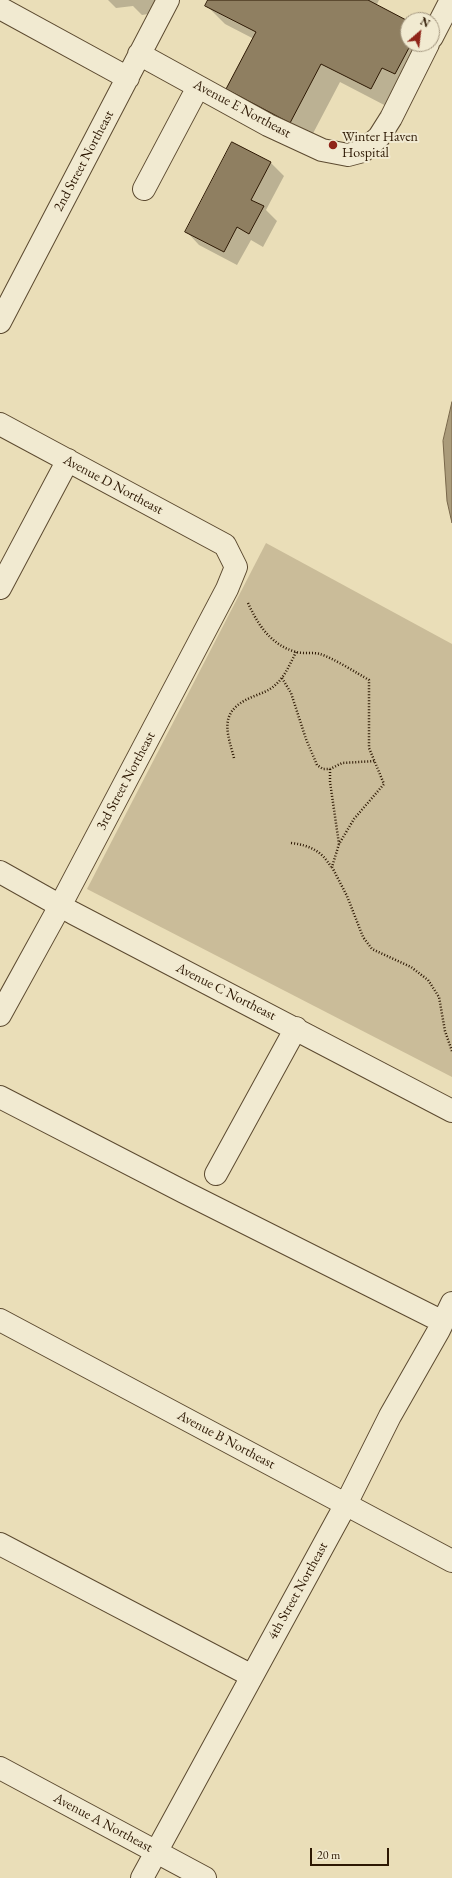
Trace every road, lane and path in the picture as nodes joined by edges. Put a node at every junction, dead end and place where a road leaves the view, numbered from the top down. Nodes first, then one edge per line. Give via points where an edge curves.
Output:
1 (168, 0) edge
2 (451, 0) edge
3 (0, 8) edge
4 (440, 21) edge
5 (424, 52) edge
6 (139, 54) junction
7 (128, 78) junction
8 (198, 87) junction
9 (144, 189) dead end
10 (0, 322) edge
11 (0, 424) edge
12 (68, 460) junction
13 (225, 545) joint
14 (232, 576) junction
15 (0, 588) edge
16 (296, 652) junction
17 (282, 678) junction
18 (234, 758) dead end
19 (374, 761) junction
20 (330, 769) junction
21 (291, 842) dead end
22 (339, 844) junction
23 (332, 867) junction
24 (0, 872) edge
25 (60, 906) junction
26 (0, 1015) edge
27 (296, 1028) junction
28 (452, 1051) edge
29 (0, 1097) edge
30 (452, 1111) edge
31 (216, 1174) dead end
32 (447, 1312) edge
33 (0, 1320) edge
34 (346, 1504) junction
35 (0, 1544) edge
36 (452, 1561) edge
37 (252, 1676) junction
38 (0, 1768) edge
39 (156, 1852) junction
40 (142, 1878) edge
41 (205, 1878) edge

1 - 6 street, 2nd Street Northeast
2 - 4 street
3 - 7 street
5 - 8 street, Avenue E Northeast via 379,137 363,151 348,155 322,150 268,125
6 - 7 street, 2nd Street Northeast
6 - 8 street, Avenue E Northeast
7 - 10 street, 2nd Street Northeast
8 - 9 street
11 - 12 street, Avenue D Northeast
12 - 13 street, Avenue D Northeast
12 - 15 street
13 - 14 street, 3rd Street Northeast via 236,567
14 - 16 path via 256,621 266,634
14 - 25 street, 3rd Street Northeast
16 - 17 path
16 - 19 path via 321,654 369,680 369,748
17 - 18 path via 270,689 243,701 230,713 226,726
17 - 20 path via 291,694 317,765 323,769
19 - 20 path via 342,763
19 - 22 path via 384,784 367,802
20 - 22 path
21 - 23 path via 307,845 317,851
22 - 23 path
23 - 28 path via 347,896 363,938 372,949 410,967 428,980 439,997 445,1031
24 - 25 street, Avenue C Northeast
25 - 26 street, 3rd Street Northeast
25 - 27 street, Avenue C Northeast
27 - 30 street, Avenue C Northeast
27 - 31 street
29 - 32 street via 184,1192
32 - 34 street, 4th Street Northeast via 390,1416
33 - 34 street, Avenue B Northeast
34 - 36 street, Avenue B Northeast
34 - 37 street, 4th Street Northeast
35 - 37 street
37 - 39 street, 4th Street Northeast
38 - 39 street, Avenue A Northeast
39 - 40 street, 4th Street Northeast
39 - 41 street, Avenue A Northeast

